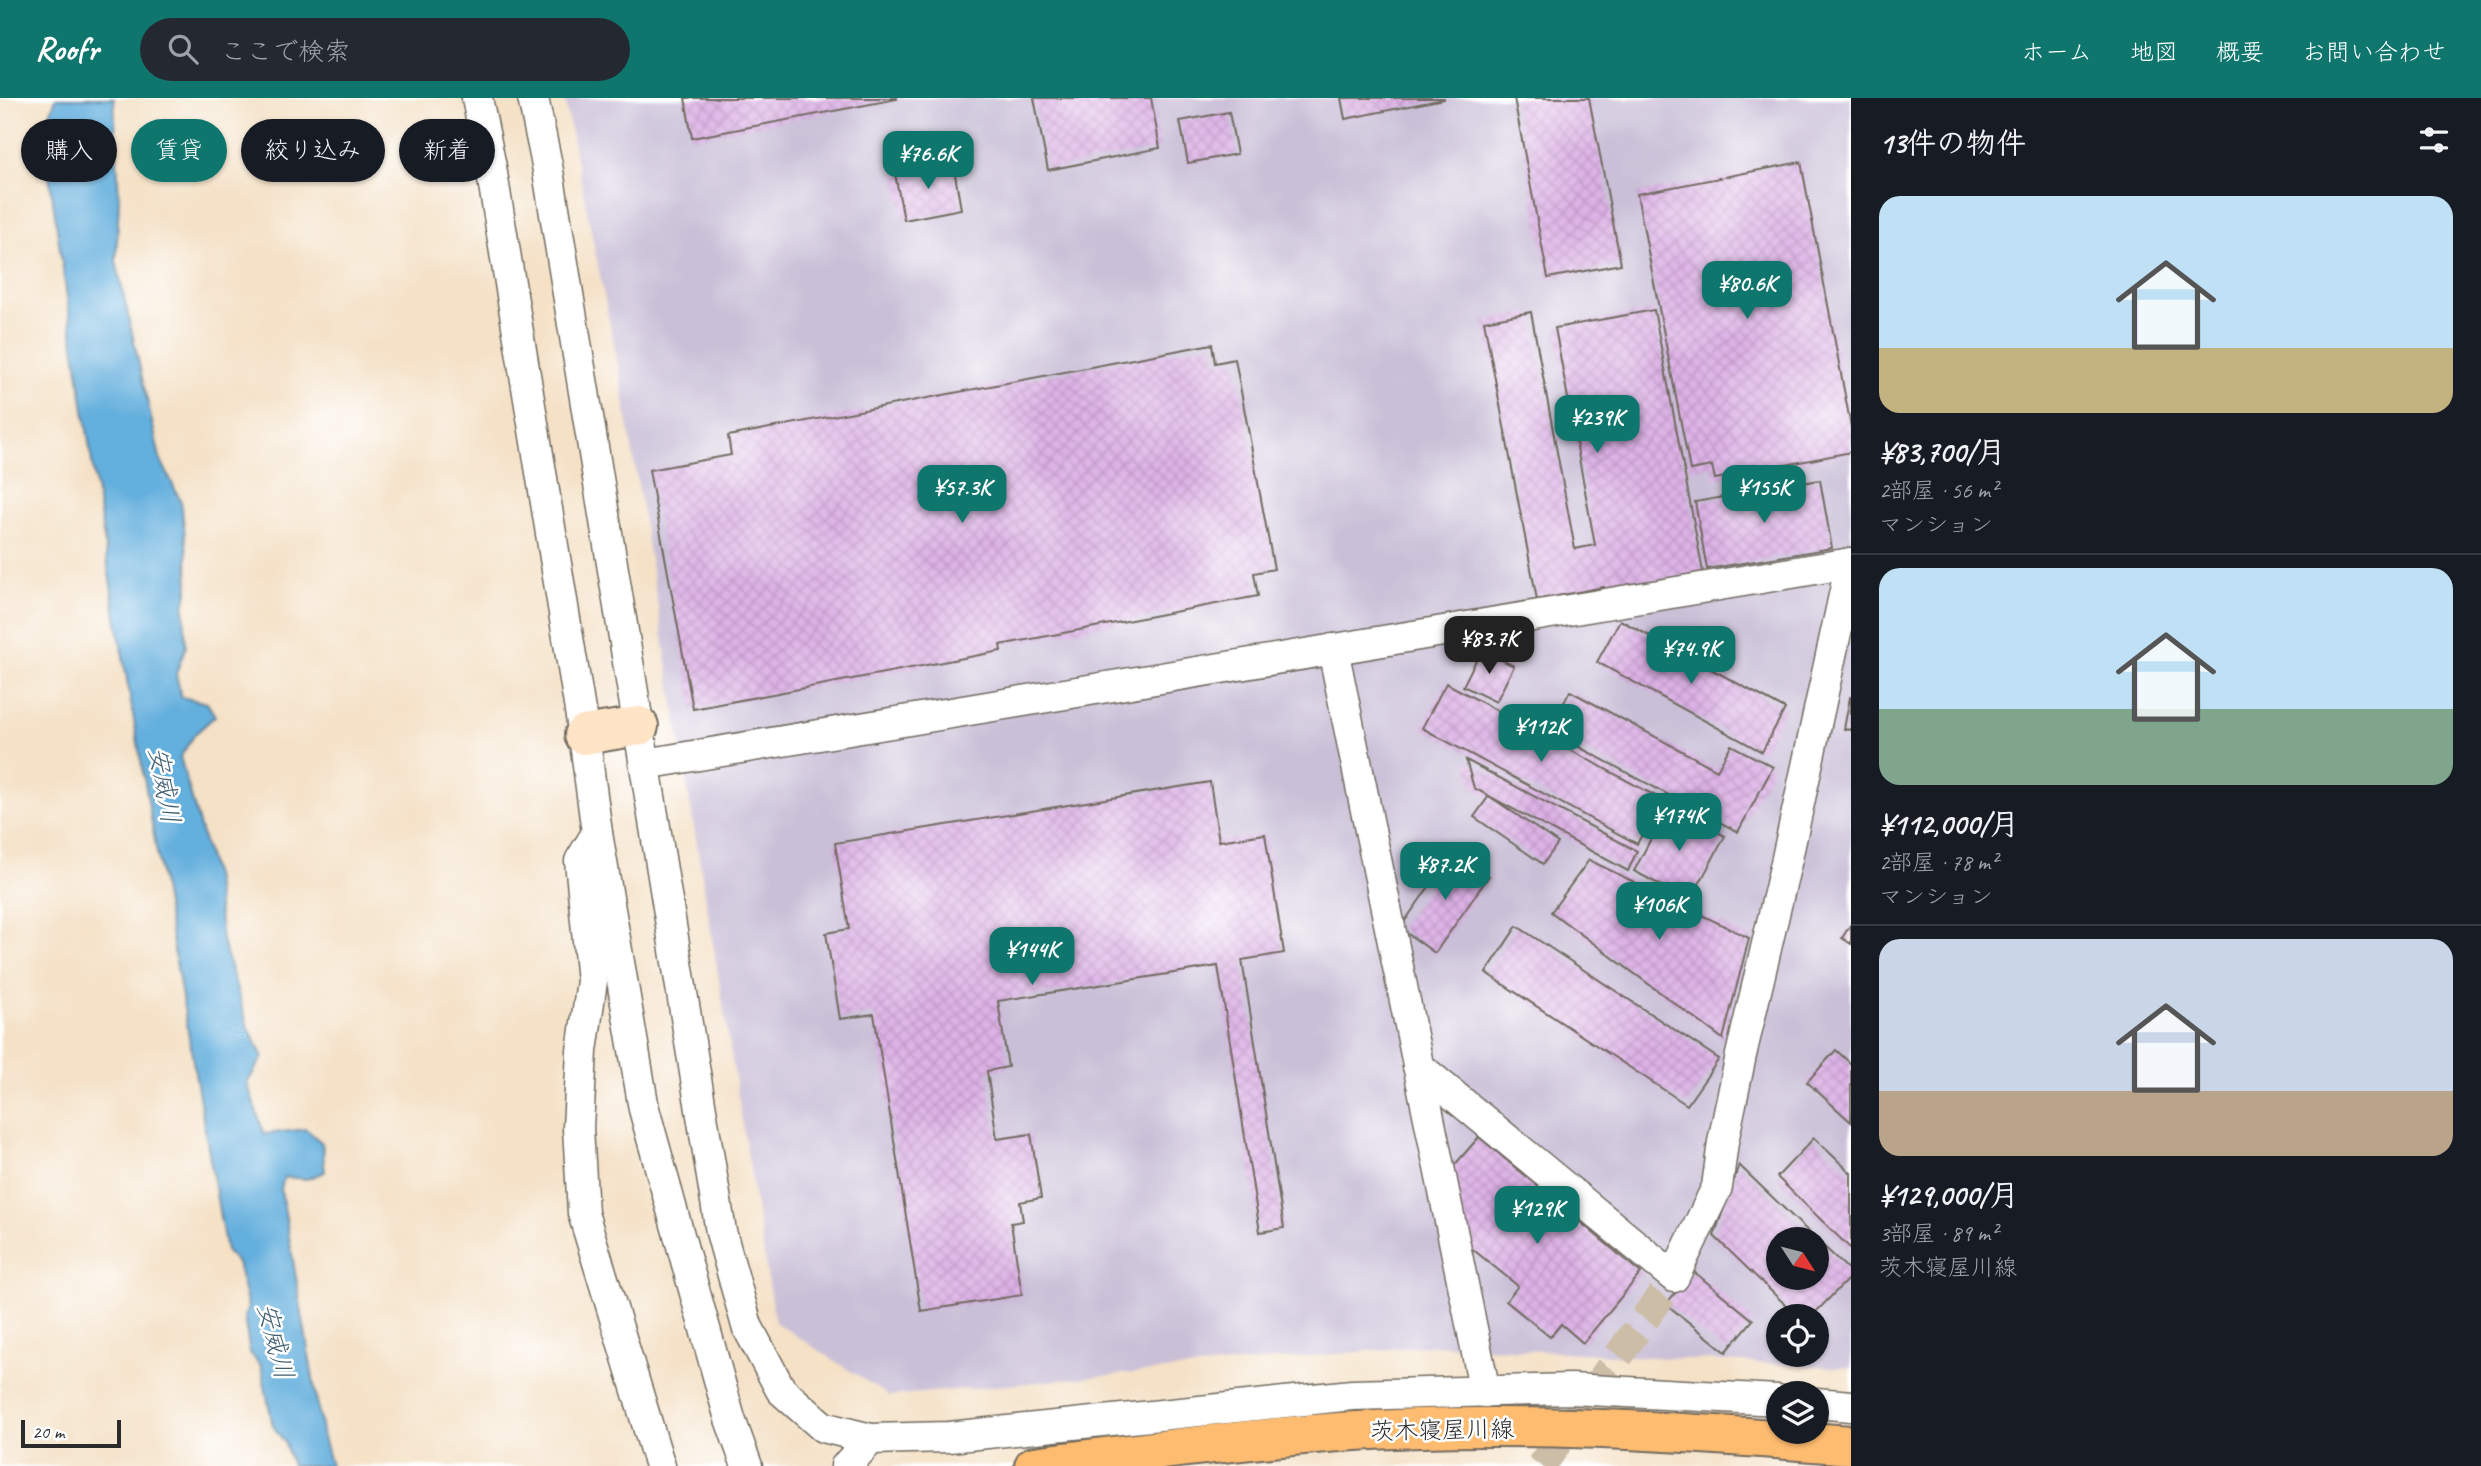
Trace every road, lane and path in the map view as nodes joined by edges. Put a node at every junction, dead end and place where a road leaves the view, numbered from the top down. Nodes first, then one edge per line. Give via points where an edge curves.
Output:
1 (477, 98) edge
2 (533, 98) edge
3 (1851, 563) edge
4 (1332, 649) junction
5 (639, 726) junction
6 (584, 735) junction
7 (645, 764) junction
8 (597, 833) junction
9 (1418, 1066) junction
10 (1485, 1392) junction
11 (1766, 1398) edge
12 (1829, 1404) edge
13 (1851, 1406) edge
14 (870, 1439) junction
15 (1851, 1445) edge
16 (660, 1466) edge
17 (747, 1466) edge
18 (846, 1466) edge
19 (1034, 1466) edge

1 - 6 street
2 - 5 street
3 - 4 street
3 - 9 street via 1741,1055 1717,1187 1674,1277
4 - 7 street
4 - 9 street
5 - 6 street
5 - 7 street
6 - 8 street
7 - 14 street via 721,1232 747,1326 781,1390 823,1427
8 - 16 street via 580,861 592,981 578,1128 583,1213
8 - 17 street via 644,1109
9 - 10 street
10 - 11 street via 1571,1389
10 - 14 street via 1352,1395 949,1437
12 - 13 street
14 - 18 street
15 - 19 main road, 茨木寝屋川線 via 1694,1432 1493,1427 1340,1432

